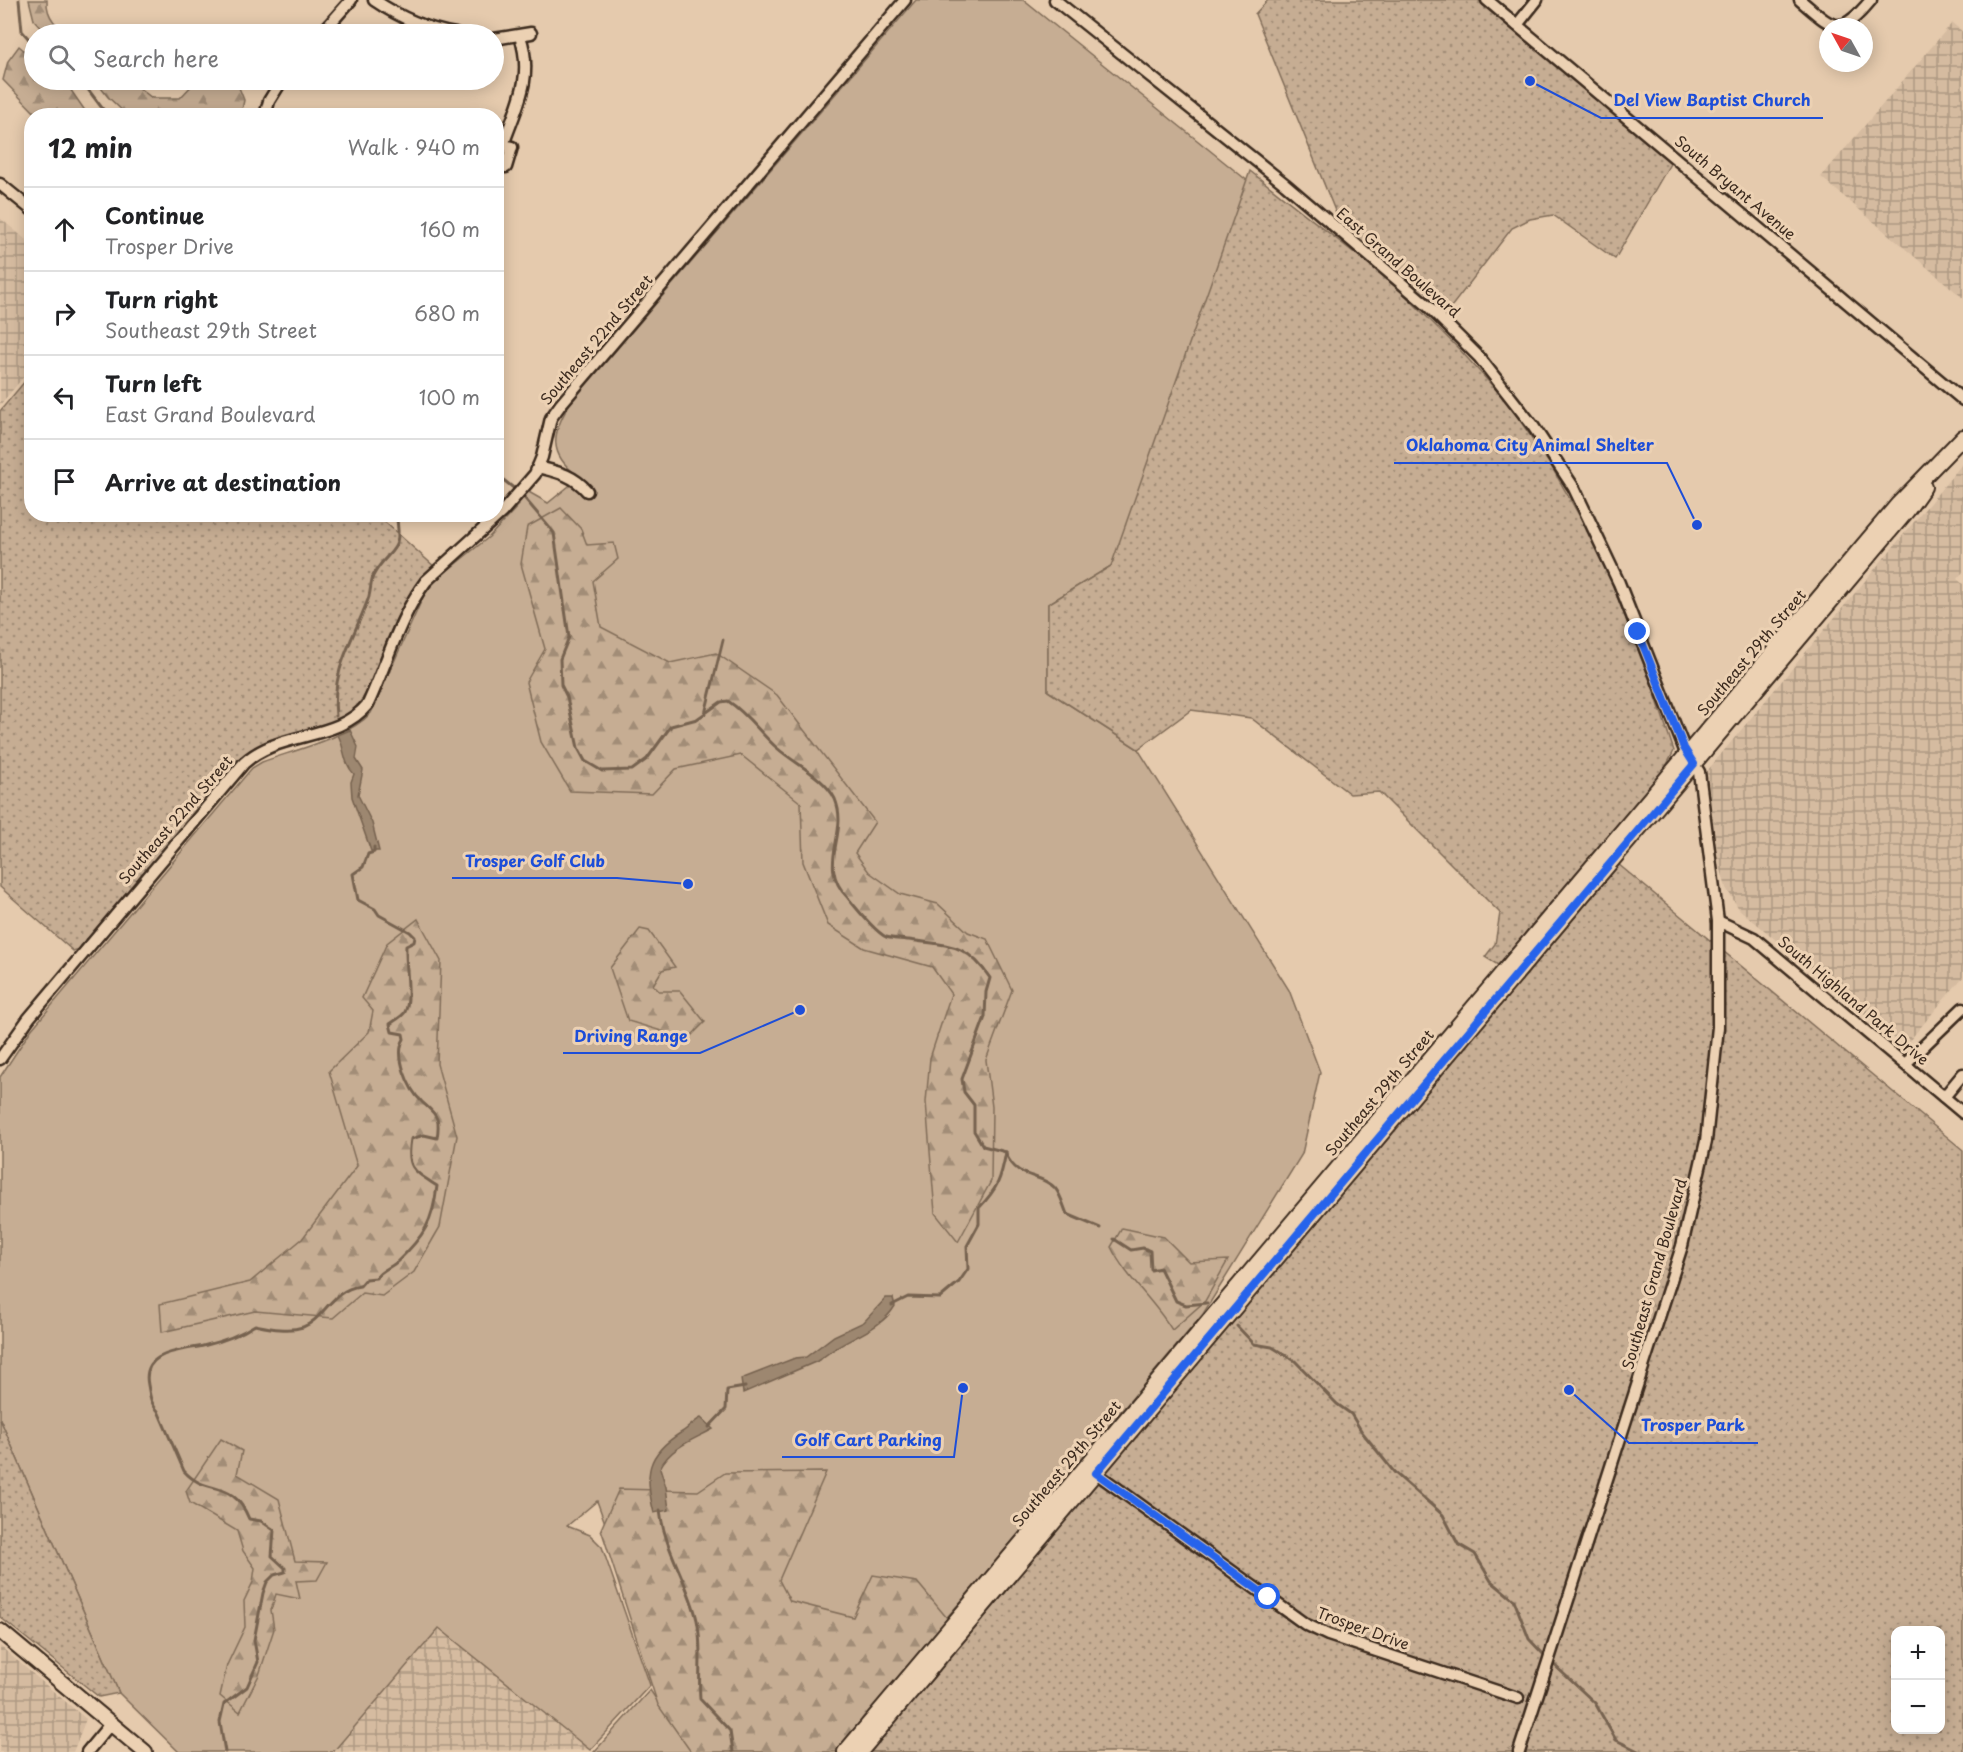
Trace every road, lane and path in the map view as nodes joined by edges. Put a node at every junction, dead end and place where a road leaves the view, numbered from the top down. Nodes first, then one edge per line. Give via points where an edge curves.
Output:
1 (351, 0) edge
2 (374, 0) edge
3 (905, 0) edge
4 (1055, 0) edge
5 (1487, 0) edge
6 (1537, 0) edge
7 (1800, 0) edge
8 (1871, 0) edge
9 (330, 24) edge
10 (420, 24) edge
11 (1517, 25) junction
12 (504, 37) edge
13 (276, 90) edge
14 (267, 108) edge
15 (504, 134) edge
16 (504, 145) edge
17 (504, 166) edge
18 (0, 184) edge
19 (24, 204) edge
20 (1963, 400) edge
21 (1963, 437) edge
22 (538, 467) junction
23 (587, 492) dead end
24 (504, 508) edge
25 (491, 522) edge
26 (1691, 759) junction
27 (1718, 921) junction
28 (1963, 1008) edge
29 (0, 1059) edge
30 (1905, 1064) junction
31 (1963, 1074) edge
32 (1944, 1097) junction
33 (1963, 1113) edge
34 (1091, 1469) junction
35 (0, 1630) edge
36 (1518, 1698) dead end
37 (111, 1724) junction
38 (87, 1752) edge
39 (145, 1752) edge
40 (845, 1752) edge
41 (860, 1752) edge
42 (1519, 1752) edge

1 - 9 street
2 - 10 street
3 - 22 street, Southeast 22nd Street via 561,404 549,425
4 - 26 street, East Grand Boulevard via 1285,184 1427,305 1479,357 1575,488 1619,583
5 - 11 street, South Bryant Avenue
6 - 11 street
7 - 8 street via 1839,27 1849,24
11 - 20 street, South Bryant Avenue
12 - 15 street via 526,34 527,67 523,88
13 - 14 street
16 - 17 street via 512,147
18 - 19 street
21 - 26 main road, Southeast 29th Street via 1907,511 1808,620
22 - 23 street via 563,473 578,481
22 - 24 street, Southeast 22nd Street
25 - 29 street, Southeast 22nd Street via 426,581 406,611 368,704 358,716 328,730 255,753 244,763 29,1018
26 - 27 street, Southeast Grand Boulevard via 1699,772
26 - 34 main road, Southeast 29th Street
27 - 30 street, South Highland Park Drive via 1754,938
27 - 42 street, Southeast Grand Boulevard via 1716,1053 1711,1109 1694,1198 1682,1246
28 - 30 street
30 - 32 street, South Highland Park Drive
31 - 32 street
32 - 33 street, South Highland Park Drive
34 - 36 street, Trosper Drive via 1305,1624
34 - 40 main road, Southeast 29th Street
34 - 41 main road, Southeast 29th Street
35 - 37 main road
37 - 38 street
37 - 39 main road

